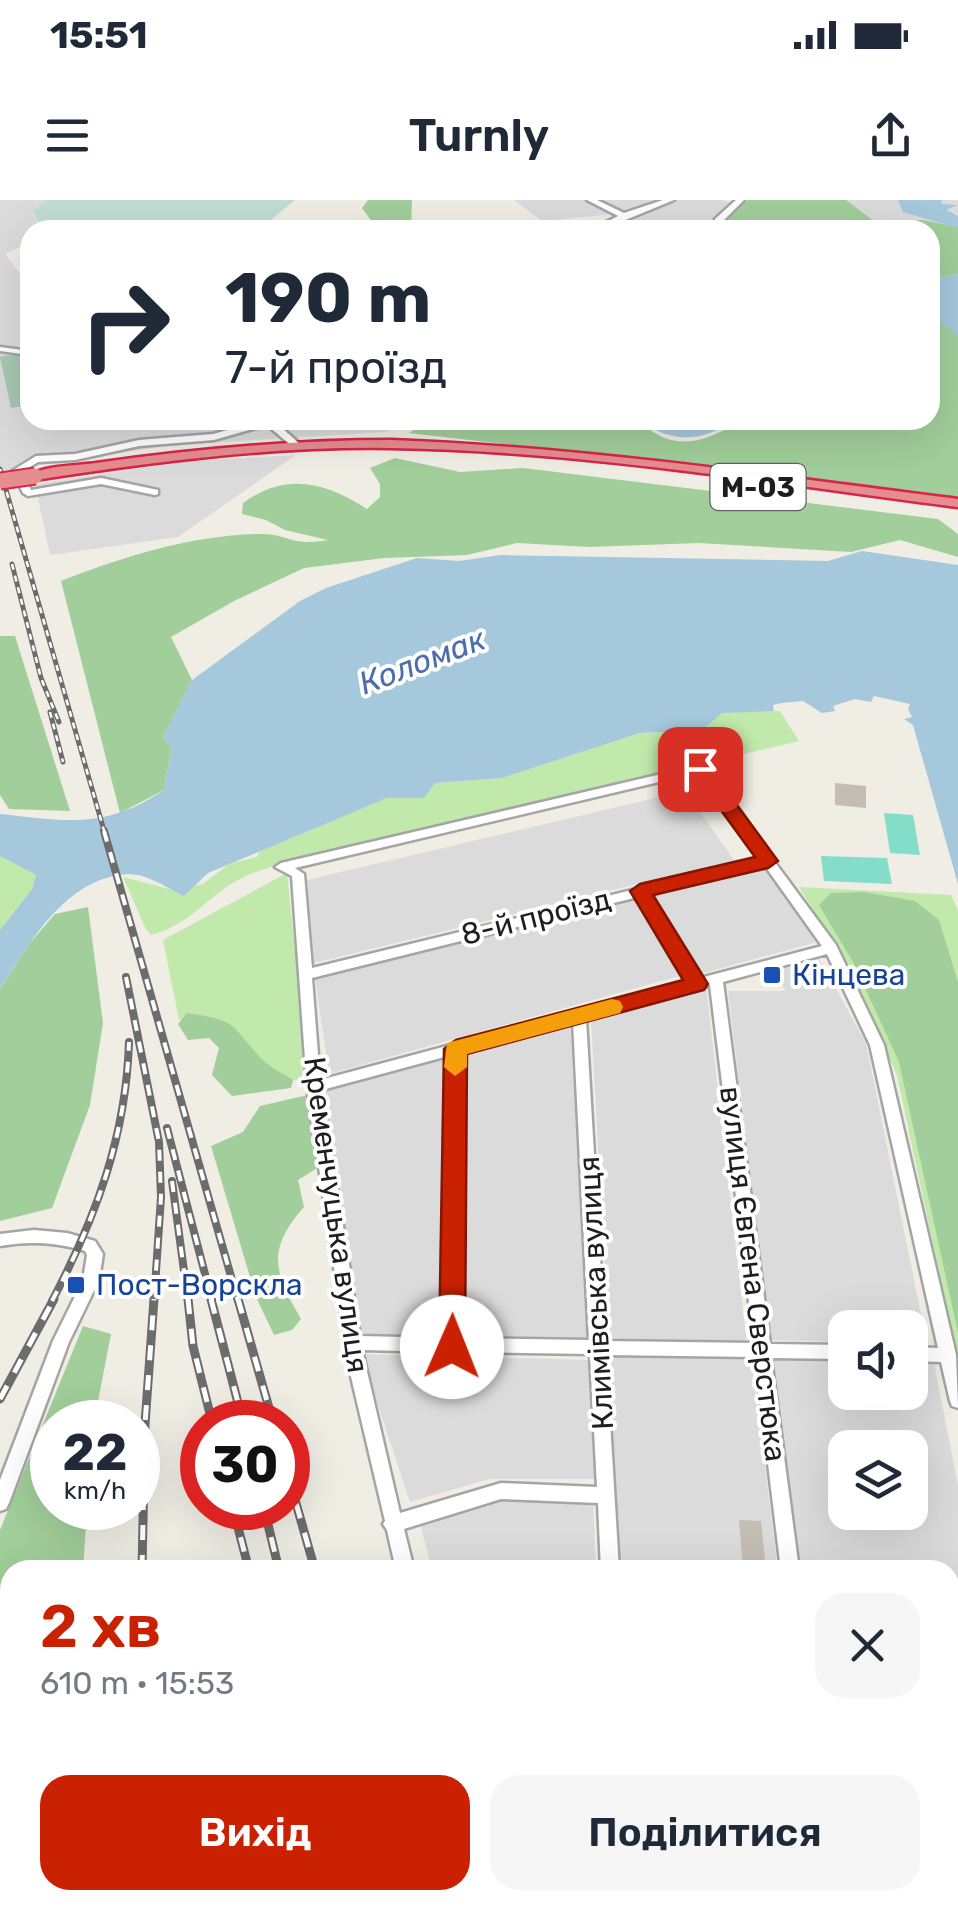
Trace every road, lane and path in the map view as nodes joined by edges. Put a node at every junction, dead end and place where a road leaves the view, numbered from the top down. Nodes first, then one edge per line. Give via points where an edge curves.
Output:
1 (590, 200) edge
2 (670, 200) edge
3 (624, 216) junction
4 (615, 220) edge
5 (237, 430) edge
6 (280, 430) edge
7 (297, 446) junction
8 (558, 456) junction
9 (0, 481) edge
10 (155, 492) dead end
11 (958, 503) edge
12 (958, 512) edge
13 (768, 861) junction
14 (640, 891) junction
15 (831, 948) junction
16 (304, 975) junction
17 (716, 979) junction
18 (697, 984) junction
19 (580, 1016) junction
20 (456, 1049) junction
21 (314, 1087) junction
22 (0, 1240) edge
23 (356, 1343) junction
24 (452, 1347) junction
25 (600, 1349) junction
26 (763, 1350) junction
27 (828, 1352) edge
28 (928, 1354) edge
29 (948, 1355) junction
30 (958, 1401) edge
31 (606, 1495) junction
32 (0, 1502) edge
33 (392, 1524) junction
34 (403, 1560) edge
35 (609, 1560) edge
36 (789, 1560) edge

1 - 3 street
2 - 3 street
3 - 4 street
5 - 10 street via 36,459 17,471 28,494 101,481
6 - 7 street
7 - 8 highway, М-03 via 458,446
7 - 9 highway, М-03, bridge via 184,454
8 - 11 highway, М-03
8 - 12 highway, М-03
13 - 14 street, 8-й проїзд
13 - 15 street
13 - 16 street, Кременчуцька вулиця via 700,769 280,866 298,874
14 - 16 street, 8-й проїзд
14 - 18 street
15 - 17 street
15 - 29 street via 877,1044
16 - 21 street, Кременчуцька вулиця
17 - 18 street
17 - 26 street, вулиця Євгена Сверстюка
18 - 19 street
19 - 20 street
19 - 25 street, Климівська вулиця
20 - 21 street
20 - 24 street
21 - 23 street, Кременчуцька вулиця
22 - 32 street via 27,1234 61,1238 90,1246 94,1264
23 - 24 street
23 - 33 street, Кременчуцька вулиця
24 - 25 street
25 - 26 street
25 - 31 street, Климівська вулиця
26 - 27 street
26 - 36 street, вулиця Євгена Сверстюка
28 - 29 street
29 - 30 street
31 - 33 street via 502,1491
31 - 35 street, Климівська вулиця
33 - 34 street, Кременчуцька вулиця

